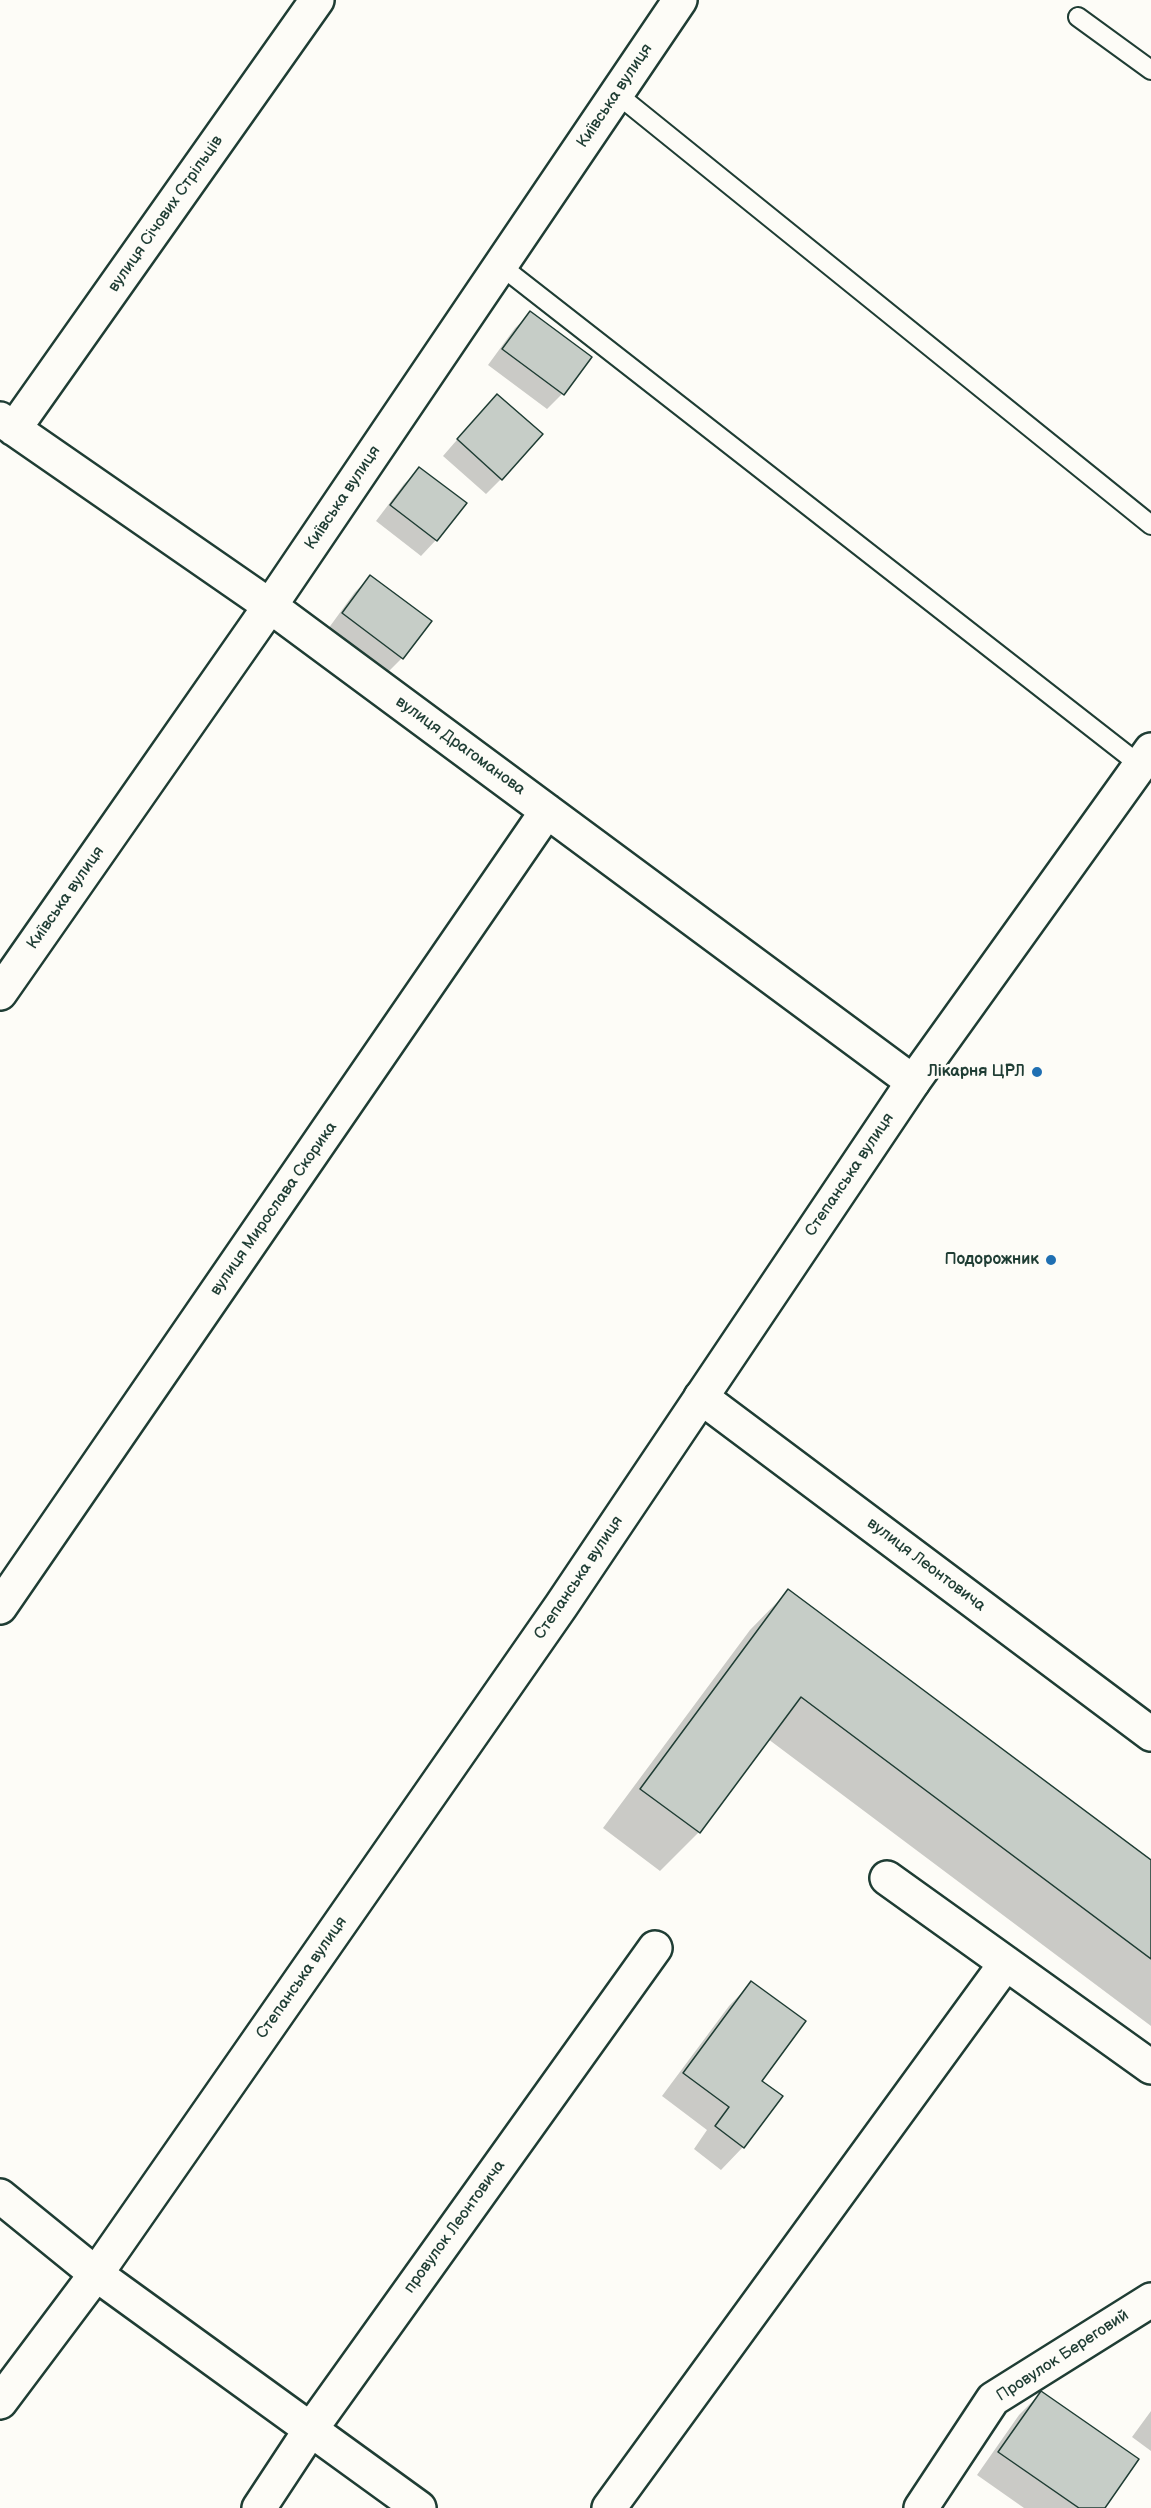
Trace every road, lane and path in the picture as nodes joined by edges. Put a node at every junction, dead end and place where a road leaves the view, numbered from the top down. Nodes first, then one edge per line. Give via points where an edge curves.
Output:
1 (317, 0) edge
2 (680, 0) edge
3 (1078, 17) dead end
4 (1151, 70) edge
5 (617, 94) junction
6 (501, 266) junction
7 (7, 424) edge
8 (1151, 525) edge
9 (270, 606) junction
10 (1145, 758) edge
11 (548, 811) junction
12 (0, 993) edge
13 (913, 1082) junction
14 (701, 1397) junction
15 (0, 1607) edge
16 (1151, 1734) edge
17 (887, 1878) dead end
18 (655, 1948) dead end
19 (1006, 1963) junction
20 (1151, 2067) edge
21 (0, 2196) edge
22 (96, 2274) junction
23 (1151, 2300) edge
24 (0, 2402) edge
25 (311, 2429) junction
26 (259, 2508) edge
27 (419, 2508) edge
28 (609, 2508) edge
29 (921, 2508) edge

1 - 7 street, вулиця Січових Стрільців
2 - 5 street, Київська вулиця
3 - 4 lane
5 - 6 street, Київська вулиця
5 - 8 lane
6 - 9 street, Київська вулиця
6 - 10 lane
7 - 9 street, вулиця Драгоманова
9 - 11 street, вулиця Драгоманова
9 - 12 street, Київська вулиця
10 - 13 street, Степанська вулиця
11 - 13 street, вулиця Драгоманова
11 - 15 street, вулиця Мирослава Скорика
13 - 14 street, Степанська вулиця
14 - 16 street, вулиця Леонтовича
14 - 22 street, Степанська вулиця via 561,1606
17 - 19 street
18 - 25 street, провулок Леонтовича
19 - 20 street
19 - 28 street
21 - 22 street
22 - 24 street, Степанська вулиця
22 - 25 street
23 - 29 street, Провулок Береговий via 993,2399
25 - 26 street, провулок Леонтовича
25 - 27 street

